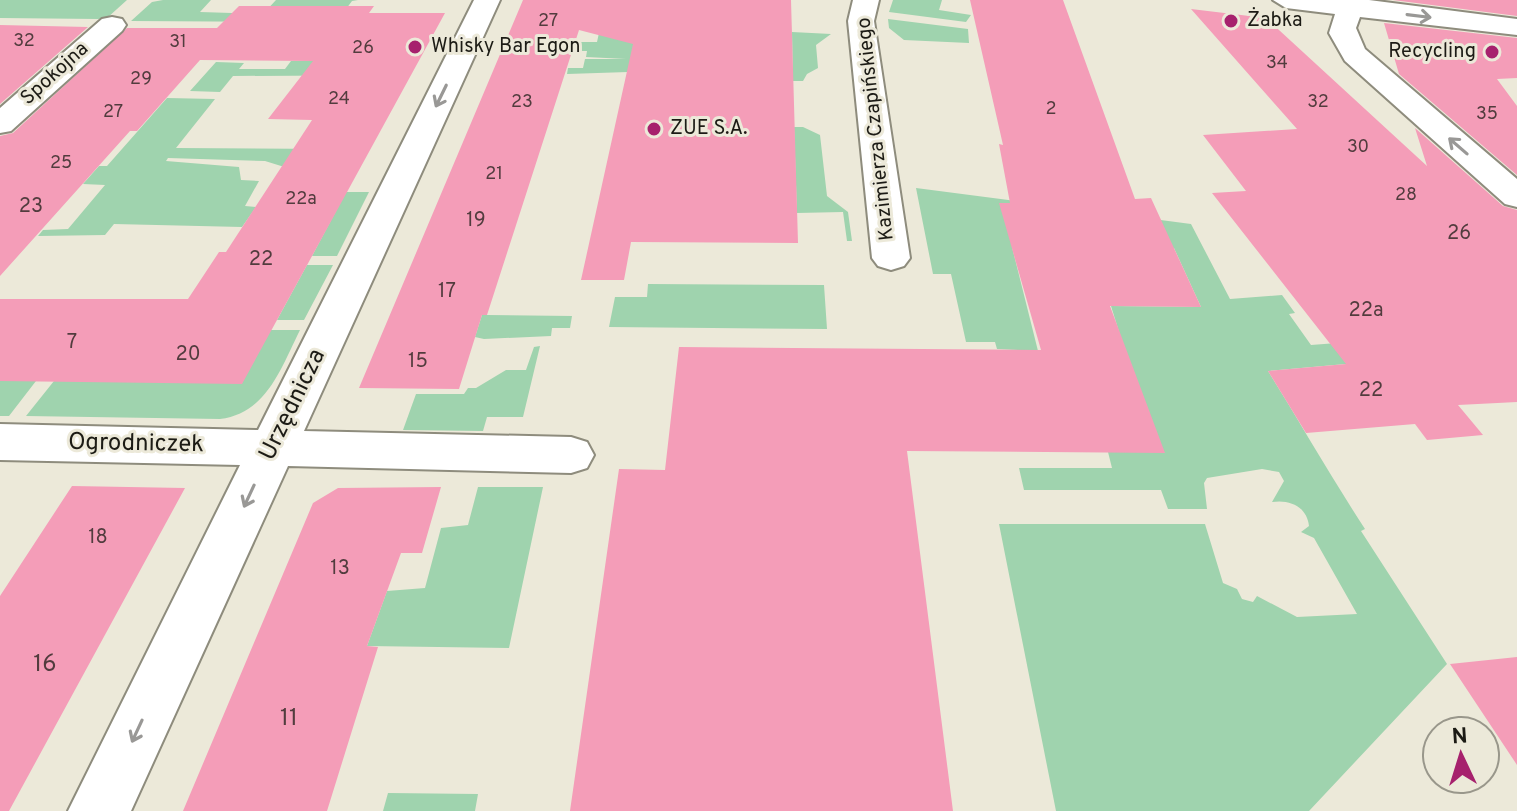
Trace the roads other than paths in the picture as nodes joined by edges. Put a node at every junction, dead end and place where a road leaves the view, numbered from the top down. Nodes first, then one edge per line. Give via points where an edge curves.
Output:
1 (487, 0) edge
2 (866, 0) edge
3 (1286, 0) edge
4 (1354, 4) edge
5 (112, 25) dead end
6 (1517, 27) edge
7 (0, 124) edge
8 (1517, 197) edge
9 (891, 258) dead end
10 (0, 442) edge
11 (273, 447) junction
12 (571, 455) dead end
13 (99, 811) edge

1 -> 11 street, Urzędnicza
2 - 9 street, Kazimierza Czapińskiego via 861,21
3 - 4 street
4 -> 6 street
8 -> 4 street via 1355,55 1340,31
5 - 7 street, Spokojna
10 - 11 street, Ogrodniczek
11 - 12 street, Ogrodniczek
11 -> 13 street, Urzędnicza

